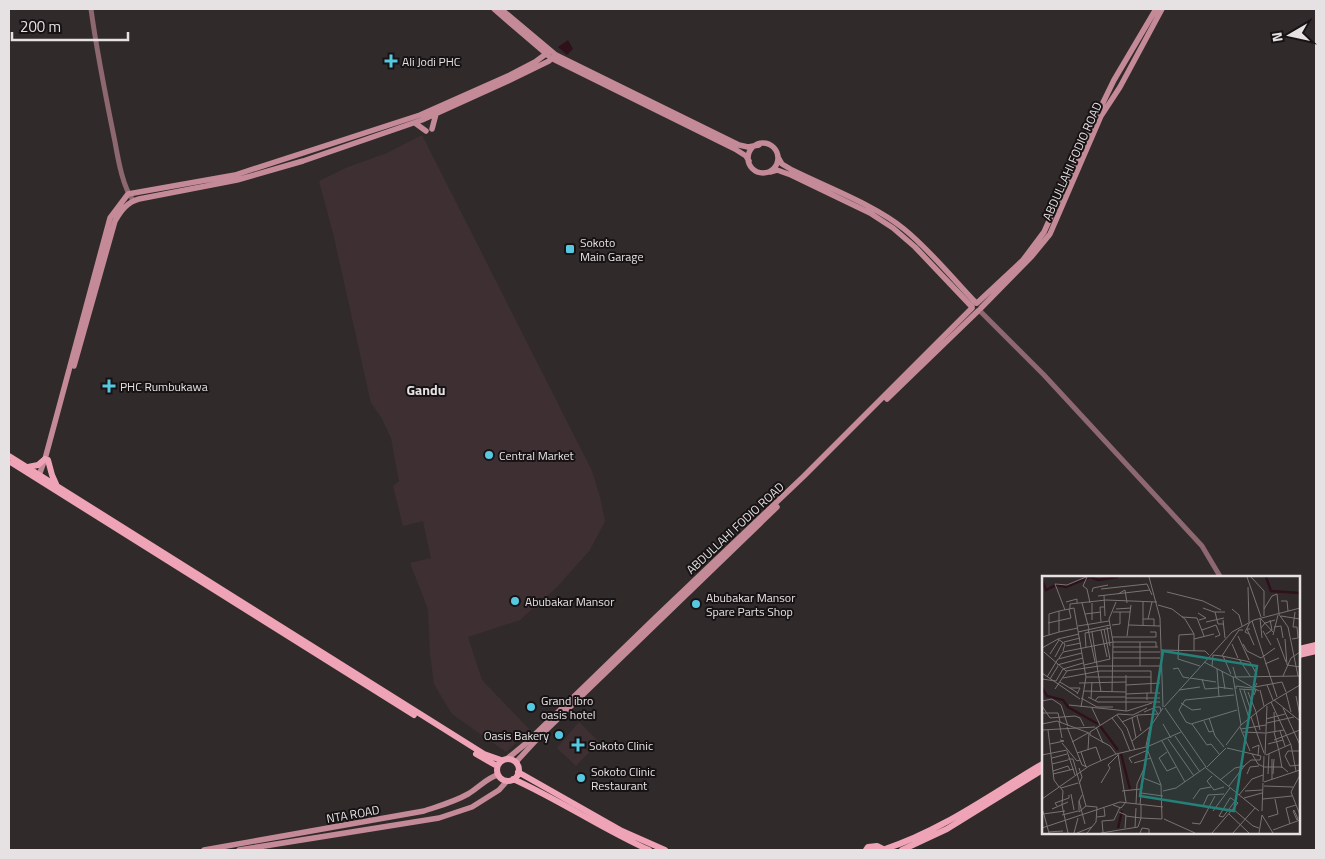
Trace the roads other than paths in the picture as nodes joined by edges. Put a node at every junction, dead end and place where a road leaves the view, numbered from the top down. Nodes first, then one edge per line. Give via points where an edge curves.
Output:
1 (91, 9) edge
2 (494, 9) edge
3 (500, 9) edge
4 (1156, 9) edge
5 (1162, 9) edge
6 (551, 55) junction
7 (436, 114) junction
8 (415, 123) junction
9 (759, 144) junction
10 (778, 157) junction
11 (749, 161) junction
12 (770, 172) junction
13 (128, 194) junction
14 (133, 200) junction
15 (976, 307) junction
16 (9, 456) edge
17 (47, 459) junction
18 (9, 461) edge
19 (28, 467) junction
20 (41, 478) junction
21 (56, 485) junction
22 (1220, 576) edge
23 (1316, 645) edge
24 (1300, 649) edge
25 (1316, 651) edge
26 (1300, 655) edge
27 (502, 762) junction
28 (516, 762) junction
29 (1042, 764) edge
30 (1042, 770) edge
31 (518, 772) junction
32 (498, 775) junction
33 (510, 780) junction
34 (204, 850) edge
35 (239, 850) edge
36 (648, 850) edge
37 (665, 850) edge
38 (866, 850) edge
39 (885, 850) edge
40 (902, 850) edge

1 - 13 street via 105,96
2 - 6 main road
3 - 6 main road
4 - 15 main road, ABDULLAHI FODIO ROAD via 1114,80 1044,232 1023,260
5 - 15 main road, ABDULLAHI FODIO ROAD via 1101,116 1050,234 1032,256
6 - 7 main road via 508,81
6 - 9 main road via 739,145
6 - 11 main road via 735,149
6 - 13 main road via 420,115 351,138 235,175
7 - 8 main road
7 - 8 main road via 429,130
8 - 14 main road via 236,180
9 - 10 main road via 770,145
9 - 11 main road via 752,149
10 - 12 main road
10 - 15 main road via 792,170 871,208 903,228
11 - 12 main road via 757,172
12 - 15 main road via 778,170 785,173 882,221 915,247
13 - 14 street
13 - 17 main road via 110,218
14 - 17 main road via 115,221
15 - 22 street via 1044,375 1202,546
15 - 27 main road, ABDULLAHI FODIO ROAD via 524,745
15 - 28 main road, ABDULLAHI FODIO ROAD via 700,584
16 - 19 main road
17 - 19 main road
17 - 20 main road
17 - 21 main road
18 - 20 main road
19 - 20 main road
20 - 21 main road
20 - 27 main road
21 - 27 main road via 484,754
23 - 24 main road
25 - 26 main road
27 - 28 main road
27 - 32 main road
28 - 31 main road
29 - 39 main road via 943,825
30 - 40 main road via 947,829
31 - 33 main road
31 - 37 main road via 622,831
32 - 33 main road via 503,780
32 - 34 main road, NTA ROAD via 455,800 424,812
33 - 35 main road, NTA ROAD via 472,807 439,818
33 - 36 main road via 537,790
38 - 39 main road via 877,846

